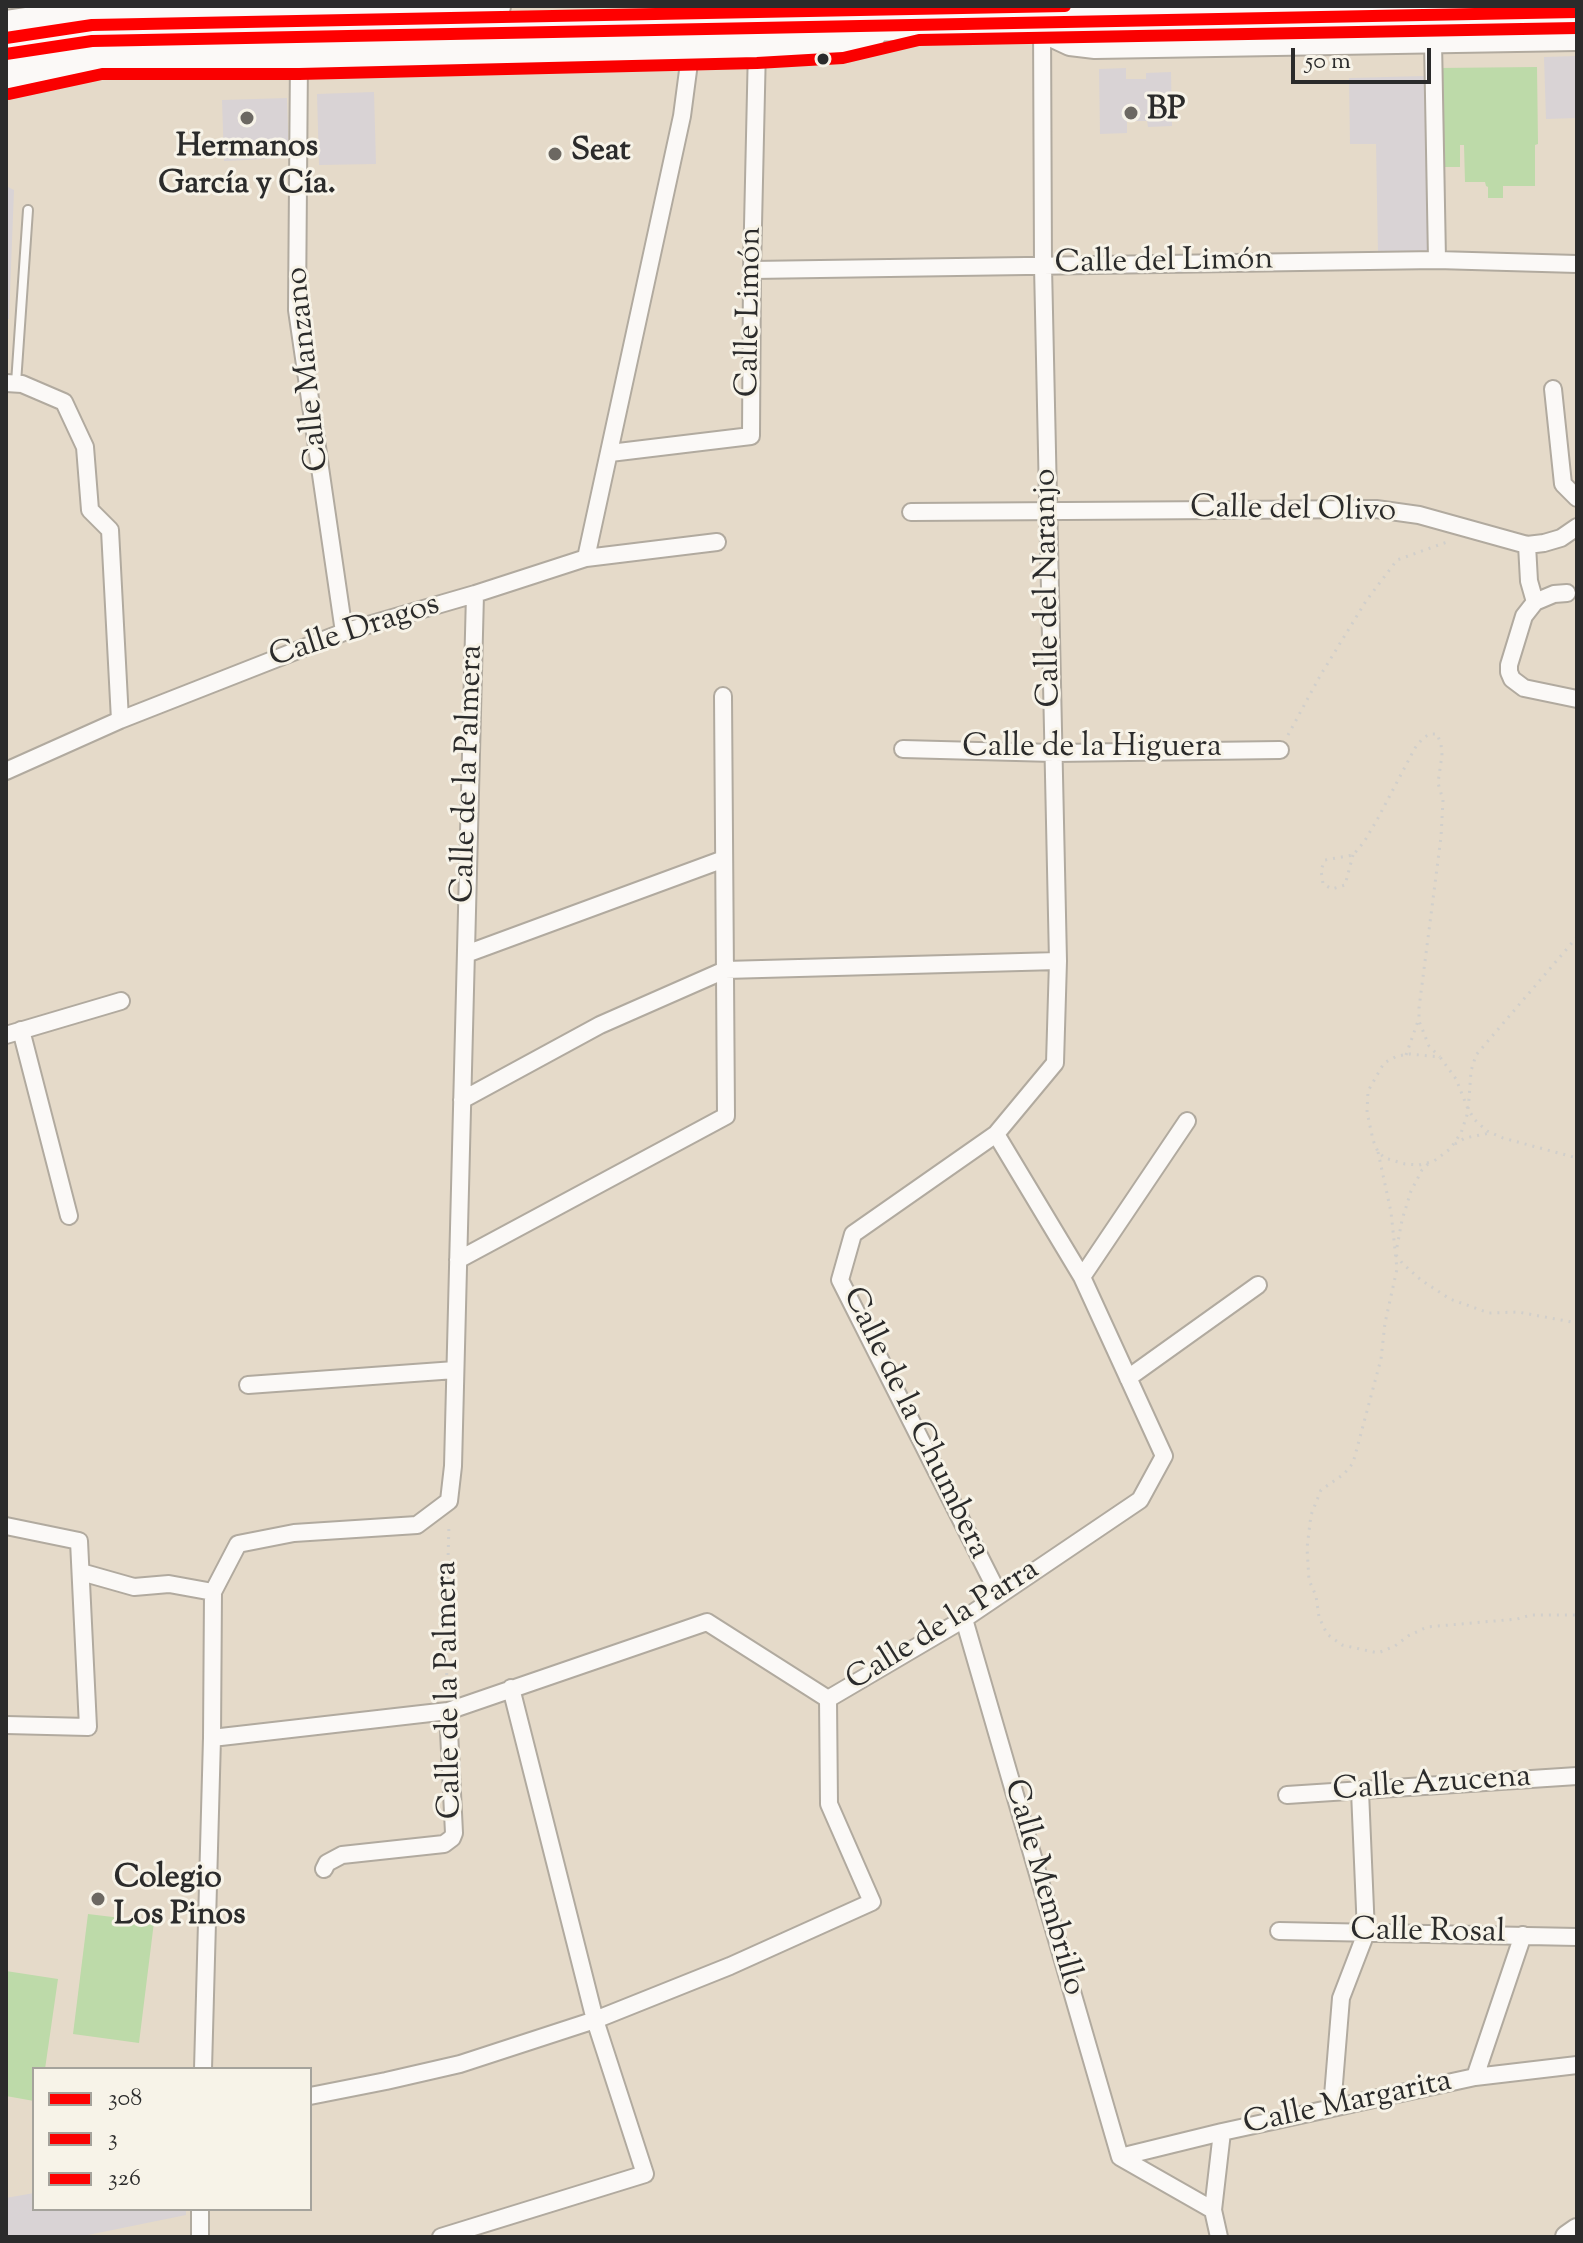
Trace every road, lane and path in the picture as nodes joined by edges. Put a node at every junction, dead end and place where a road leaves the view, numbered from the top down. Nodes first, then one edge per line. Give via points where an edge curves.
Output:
1 (495, 6) edge
2 (1577, 12) edge
3 (1042, 22) junction
4 (917, 24) junction
5 (6, 26) edge
6 (1577, 39) edge
7 (1433, 41) junction
8 (757, 47) junction
9 (691, 48) junction
10 (6, 54) edge
11 (299, 58) junction
12 (6, 78) edge
13 (28, 210) dead end
14 (1437, 260) junction
15 (1577, 264) edge
16 (1043, 266) junction
17 (752, 270) junction
18 (11, 384) edge
19 (1553, 389) dead end
20 (610, 453) junction
21 (1577, 498) edge
22 (1049, 511) junction
23 (911, 512) dead end
24 (1577, 527) edge
25 (717, 542) dead end
26 (1460, 542) dead end
27 (1527, 545) junction
28 (586, 558) junction
29 (1567, 593) dead end
30 (475, 594) junction
31 (1535, 602) junction
32 (344, 632) junction
33 (723, 696) dead end
34 (1577, 699) edge
35 (120, 720) junction
36 (903, 749) dead end
37 (1280, 750) joint
38 (1054, 753) junction
39 (6, 771) edge
40 (1353, 855) junction
41 (724, 859) junction
42 (1577, 937) edge
43 (466, 954) junction
44 (1058, 961) junction
45 (725, 970) junction
46 (121, 1001) dead end
47 (1419, 1016) junction
48 (14, 1032) edge
49 (1406, 1055) junction
50 (1440, 1057) junction
51 (462, 1100) junction
52 (1468, 1109) junction
53 (1187, 1121) dead end
54 (1490, 1133) junction
55 (996, 1134) junction
56 (1452, 1146) junction
57 (1378, 1152) junction
58 (1577, 1158) edge
59 (1429, 1163) junction
60 (69, 1216) dead end
61 (1396, 1254) junction
62 (458, 1260) junction
63 (1082, 1277) junction
64 (1258, 1285) dead end
65 (1577, 1323) edge
66 (455, 1370) junction
67 (1128, 1378) junction
68 (248, 1385) dead end
69 (449, 1501) junction
70 (6, 1526) edge
71 (81, 1572) junction
72 (213, 1592) junction
73 (999, 1595) junction
74 (1577, 1615) edge
75 (964, 1619) junction
76 (511, 1688) junction
77 (828, 1699) junction
78 (448, 1711) junction
79 (6, 1725) edge
80 (212, 1738) junction
81 (1577, 1776) edge
82 (1360, 1791) junction
83 (1287, 1795) dead end
84 (324, 1869) dead end
85 (1279, 1931) dead end
86 (1366, 1933) junction
87 (1523, 1935) junction
88 (1577, 1937) edge
89 (595, 2020) junction
90 (1577, 2065) edge
91 (203, 2067) edge
92 (1475, 2077) junction
93 (312, 2096) edge
94 (1332, 2108) junction
95 (1222, 2132) junction
96 (1120, 2157) junction
97 (1213, 2210) junction
98 (200, 2211) edge
99 (1577, 2230) edge
100 (200, 2237) edge
101 (441, 2237) edge
102 (1219, 2237) edge
103 (1567, 2237) edge

1 - 5 highway via 123,13
2 - 3 highway
3 - 4 highway
3 - 7 street via 1055,37 1095,47
3 - 16 street, Calle del Naranjo
4 - 8 street via 841,42
4 - 10 highway via 92,41
6 - 7 street
7 - 14 street
8 - 9 street
8 - 17 street, Calle Limón
9 - 11 street
9 - 20 street via 682,116
11 - 12 street via 100,58
11 - 32 street, Calle Manzano via 297,310
13 - 18 lane
14 - 15 street, Calle del Limón
14 - 16 street, Calle del Limón
16 - 17 street, Calle del Limón
16 - 22 street, Calle del Naranjo
17 - 20 street, Calle Limón via 751,436
18 - 35 street via 64,402 85,447 90,510 110,530
19 - 21 street via 1563,484
20 - 28 street
22 - 23 street, Calle del Olivo
22 - 27 street, Calle del Olivo via 1376,509 1419,515
22 - 38 street, Calle del Naranjo
24 - 27 street via 1561,538
25 - 28 street, Calle Dragos
26 - 37 path via 1397,560 1366,601
27 - 31 street
28 - 30 street, Calle Dragos
29 - 31 street
30 - 32 street, Calle Dragos
30 - 43 street, Calle de la Palmera
31 - 34 street via 1524,616 1509,665 1512,679 1524,688
32 - 35 street, Calle Dragos
33 - 41 street
35 - 39 street, Calle Dragos
36 - 38 street, Calle de la Higuera
37 - 38 street, Calle de la Higuera
38 - 44 street, Calle del Naranjo
40 - 40 path via 1325,860 1321,876 1326,887 1345,885
40 - 47 path via 1415,748 1423,738 1437,734 1443,800
41 - 43 street, Calle de la Palmera
41 - 45 street
42 - 52 path via 1476,1055
43 - 51 street, Calle de la Palmera
44 - 45 street
44 - 55 street, Calle del Naranjo via 1055,1063
45 - 51 street via 600,1025
45 - 62 street via 726,1116
46 - 48 street
47 - 49 path
47 - 50 path via 1429,1046
48 - 60 street
49 - 50 path
49 - 57 path via 1384,1063 1368,1091 1367,1112
50 - 52 path
51 - 62 street, Calle de la Palmera
52 - 54 path
52 - 56 path
53 - 63 street
54 - 56 path
54 - 58 path
55 - 63 street, Calle de la Parra
55 - 73 street, Calle de la Chumbera via 853,1234 840,1280
56 - 59 path
57 - 59 path via 1405,1164
57 - 61 path
59 - 61 path via 1411,1191
61 - 65 path via 1450,1299 1489,1313 1518,1312
61 - 74 path via 1381,1359 1353,1463 1321,1490 1311,1515 1309,1580 1327,1634 1342,1645 1378,1653 1427,1627
62 - 66 street, Calle de la Palmera
63 - 67 street, Calle de la Parra
64 - 67 street
66 - 68 street
66 - 69 street, Calle de la Palmera
67 - 73 street, Calle de la Parra via 1164,1456 1140,1500
69 - 72 street, Calle de la Palmera via 417,1525 294,1533 238,1544
69 - 78 path, Calle de la Palmera
70 - 71 street via 79,1541
71 - 72 street via 134,1587 169,1584
71 - 79 street via 88,1727
72 - 80 street, Calle de la Palmera
73 - 75 street, Calle de la Parra
75 - 77 street, Calle de la Parra
75 - 96 street, Calle Membrillo
76 - 77 street, Calle de la Parra via 707,1622
76 - 78 street, Calle de la Parra
76 - 89 street
77 - 89 street via 829,1804 872,1902
78 - 80 street, Calle de la Parra
78 - 84 street, Calle de la Palmera via 452,1838 444,1844 342,1855
80 - 91 street, Calle de la Palmera
81 - 82 street, Calle Azucena
82 - 83 street, Calle Azucena
82 - 86 street
85 - 86 street, Calle Rosal
86 - 87 street, Calle Rosal
86 - 94 street via 1341,1998
87 - 88 street, Calle Rosal
87 - 92 street
89 - 93 street via 460,2064
89 - 101 street via 645,2174
90 - 92 street, Calle Margarita
92 - 94 street, Calle Margarita
94 - 95 street, Calle Margarita
95 - 96 street, Calle Margarita
95 - 97 street
96 - 97 street
97 - 102 street
98 - 100 street
99 - 103 street

